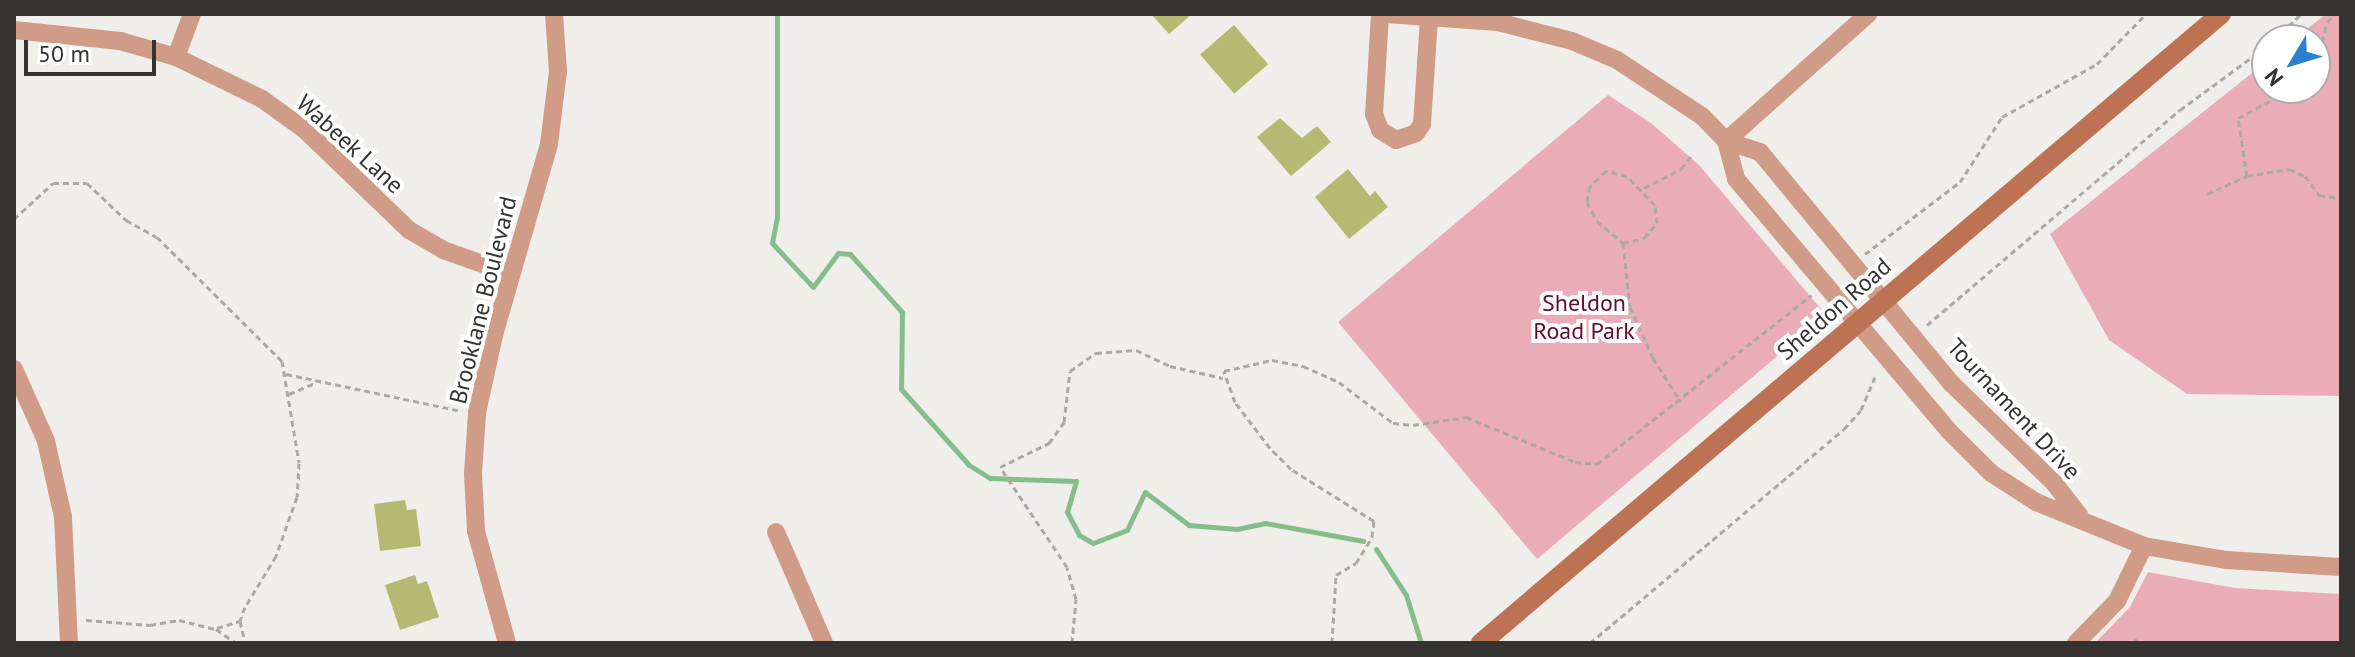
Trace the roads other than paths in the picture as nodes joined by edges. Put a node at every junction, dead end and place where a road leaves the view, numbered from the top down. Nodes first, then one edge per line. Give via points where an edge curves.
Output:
1 (192, 14) edge
2 (554, 14) edge
3 (1383, 14) edge
4 (1868, 14) edge
5 (2221, 14) edge
6 (1429, 19) junction
7 (14, 30) edge
8 (176, 57) junction
9 (1726, 141) junction
10 (511, 274) junction
11 (1884, 299) junction
12 (1858, 321) junction
13 (14, 369) edge
14 (2079, 515) junction
15 (776, 532) dead end
16 (2144, 546) junction
17 (2341, 567) edge
18 (69, 643) edge
19 (507, 643) edge
20 (824, 643) edge
21 (1481, 643) edge
22 (2076, 643) edge

1 - 8 street
2 - 10 street, Brooklane Boulevard via 556,102
3 - 6 street
3 - 6 street via 1374,114 1380,130 1396,140 1416,133 1422,124
4 - 9 street
5 - 11 main road, Sheldon Road
6 - 9 street via 1498,22 1572,41 1661,86
7 - 8 street, Wabeek Lane via 120,41
8 - 10 street, Wabeek Lane via 262,99 305,130 409,230 443,250
9 - 11 street, Tournament Drive via 1760,152
9 - 12 street, Tournament Drive via 1736,179
10 - 19 street, Brooklane Boulevard via 477,413 473,474 476,531
11 - 12 main road, Sheldon Road
11 - 14 street, Tournament Drive via 1952,384 2054,483
12 - 14 street, Tournament Drive via 1991,473 2036,502
12 - 21 main road, Sheldon Road
13 - 18 street via 46,441 63,517
14 - 16 street, Tournament Drive
15 - 20 street
16 - 17 street, Tournament Drive via 2227,560
16 - 22 street via 2117,601

